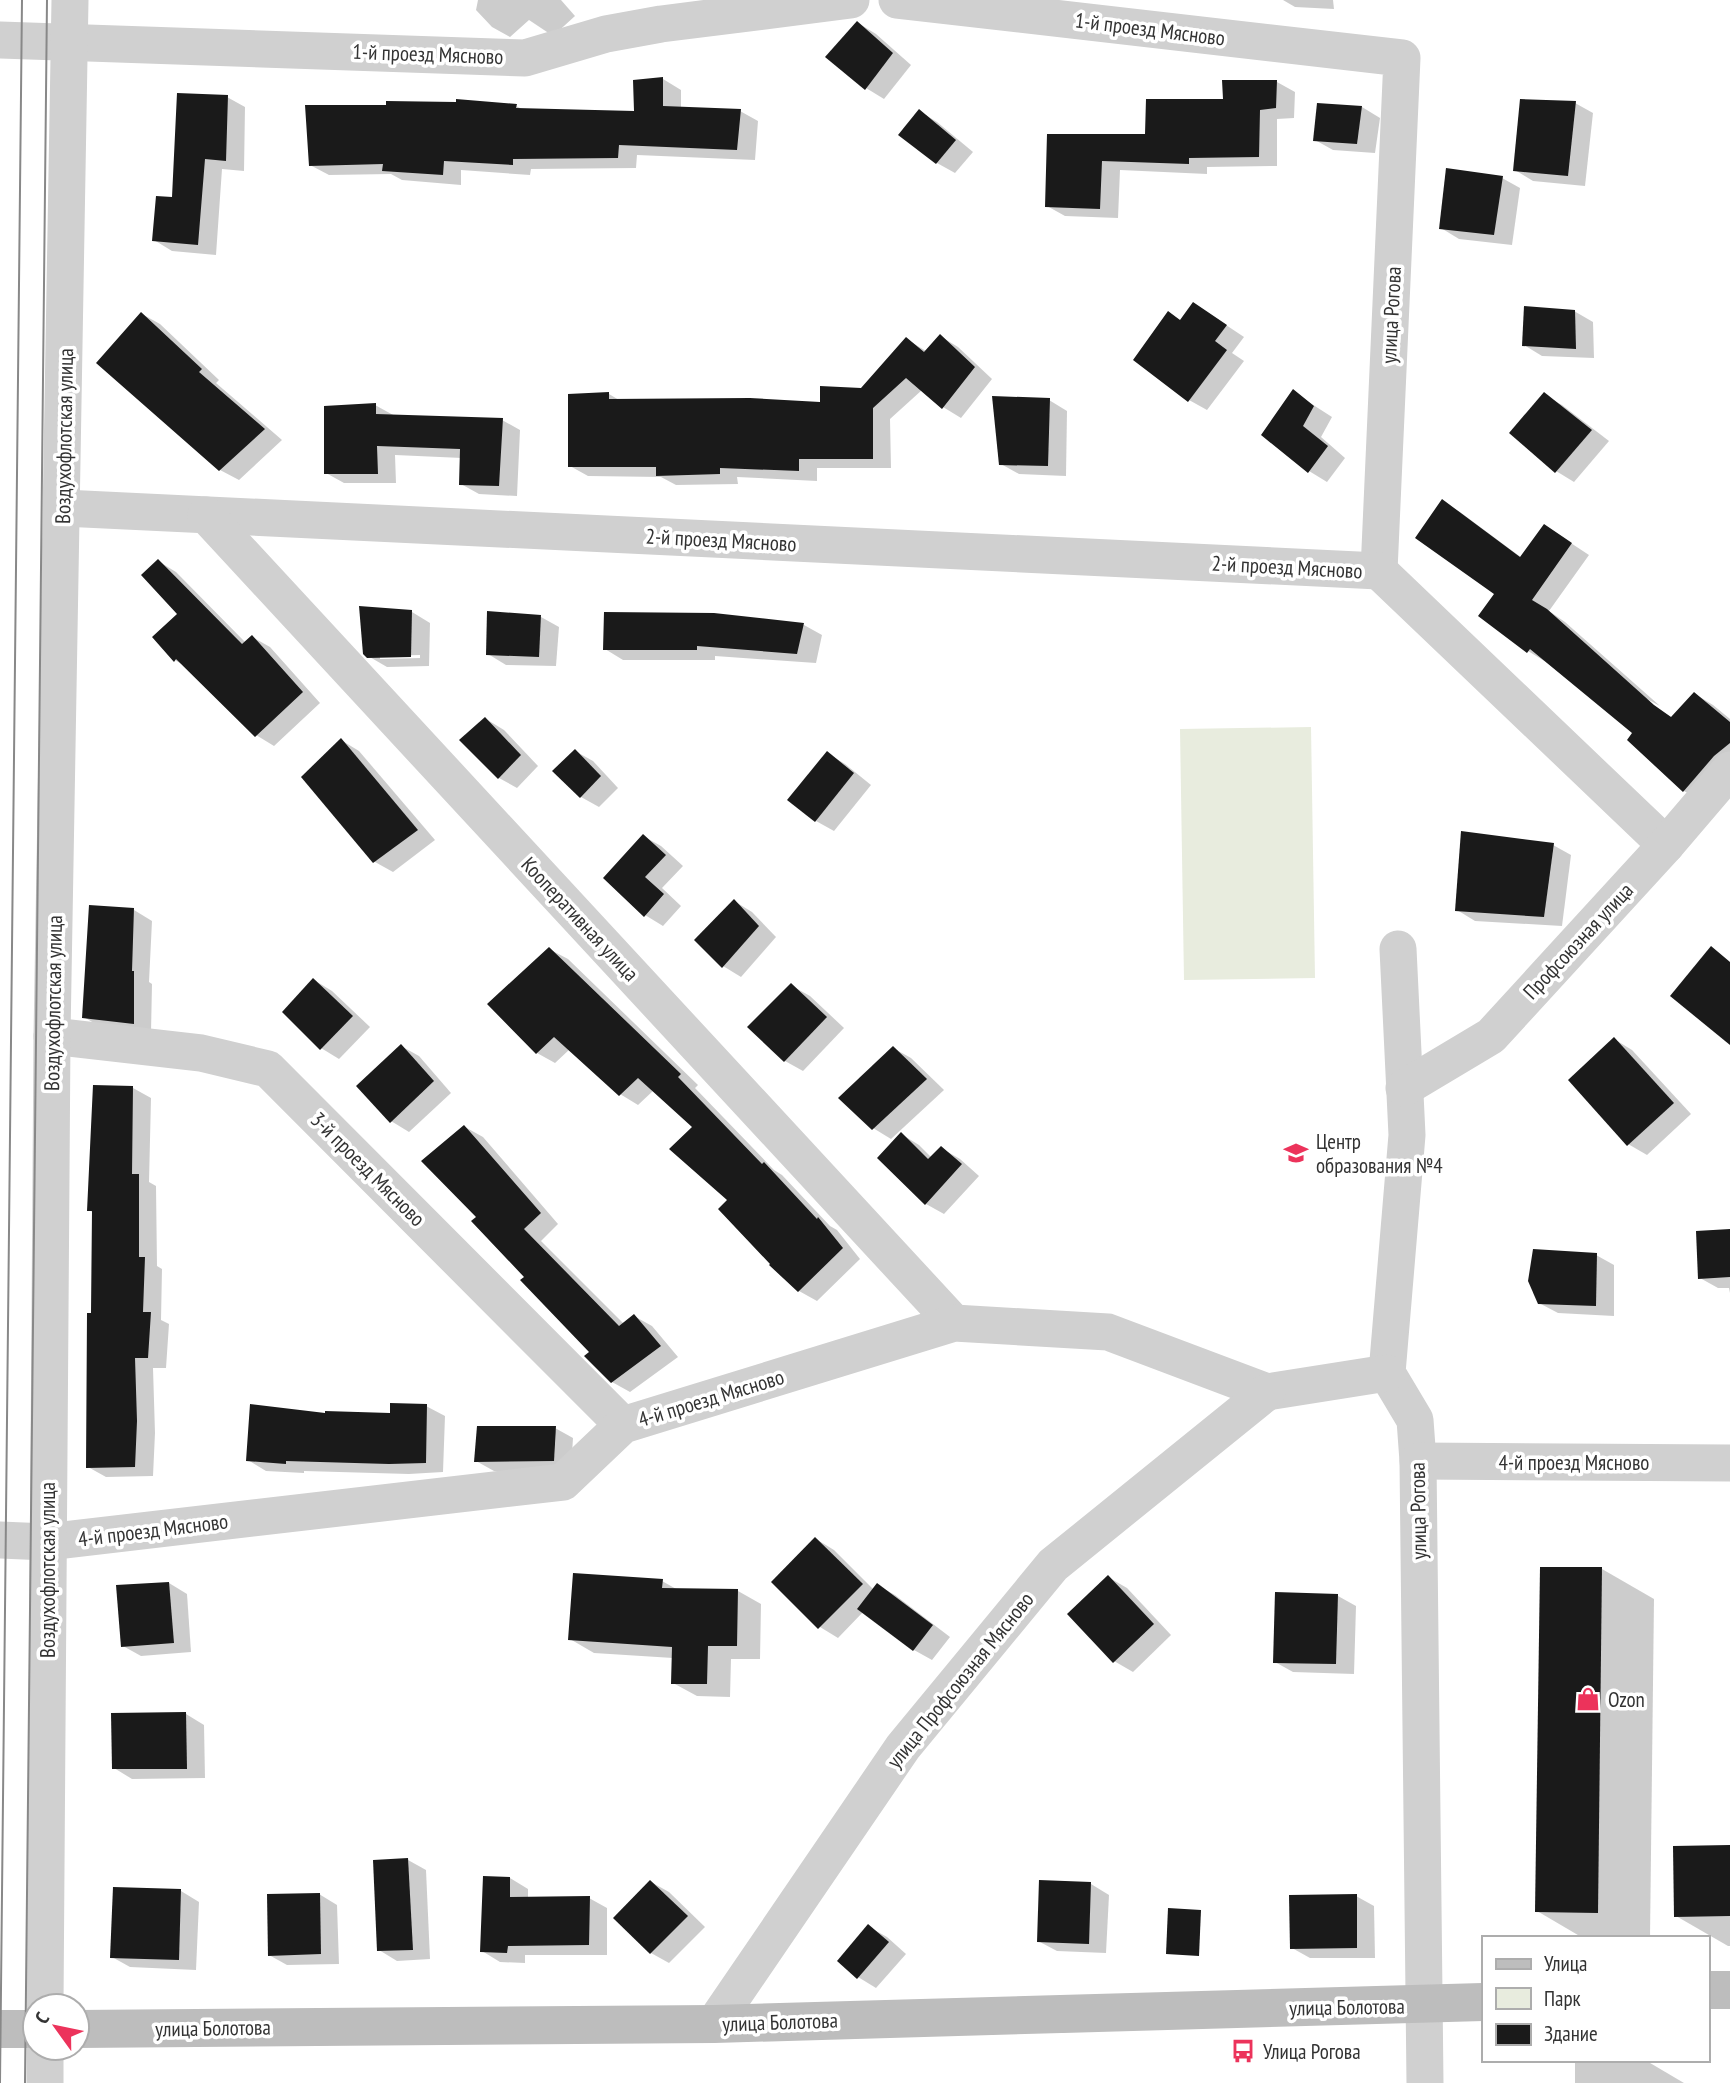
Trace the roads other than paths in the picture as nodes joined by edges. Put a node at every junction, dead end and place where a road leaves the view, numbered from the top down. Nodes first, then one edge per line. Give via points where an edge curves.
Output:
1 (70, 0) edge
2 (851, 0) edge
3 (897, 0) edge
4 (1035, 8) edge
5 (0, 40) edge
6 (70, 41) junction
7 (1402, 58) joint
8 (63, 508) junction
9 (206, 514) junction
10 (1379, 572) junction
11 (1730, 770) edge
12 (1666, 845) junction
13 (1398, 949) dead end
14 (52, 1036) junction
15 (1404, 1088) junction
16 (954, 1323) junction
17 (1387, 1373) junction
18 (1266, 1392) junction
19 (623, 1425) junction
20 (1418, 1461) junction
21 (1730, 1463) edge
22 (0, 1540) edge
23 (47, 1542) junction
24 (1709, 1990) edge
25 (1730, 1990) edge
26 (45, 1992) edge
27 (1482, 2002) edge
28 (1423, 2005) junction
29 (714, 2024) junction
30 (0, 2029) edge
31 (21, 2029) edge
32 (91, 2029) edge
33 (45, 2062) edge
34 (45, 2083) edge
35 (1425, 2083) edge

1 - 6 street, Воздухофлотская улица
2 - 6 street, 1-й проезд Мясново via 661,24 606,34 525,58
3 - 4 street, 1-й проезд Мясново
4 - 7 street, 1-й проезд Мясново
5 - 6 street, 1-й проезд Мясново
6 - 8 street, Воздухофлотская улица
7 - 10 street, улица Рогова
8 - 9 street, 2-й проезд Мясново
8 - 14 street, Воздухофлотская улица
9 - 10 street, 2-й проезд Мясново
9 - 16 street, Кооперативная улица
10 - 12 street
11 - 12 street, Профсоюзная улица
12 - 15 street, Профсоюзная улица via 1491,1036
13 - 15 street
14 - 19 street, 3-й проезд Мясново via 201,1053 268,1069
14 - 23 street, Воздухофлотская улица
15 - 17 street via 1407,1135
16 - 18 street, 4-й проезд Мясново via 1108,1332
16 - 19 street, 4-й проезд Мясново
17 - 18 street, 4-й проезд Мясново
17 - 20 street, улица Рогова via 1415,1420
18 - 29 street, улица Профсоюзная Мясново via 1053,1565 903,1747
19 - 23 street, 4-й проезд Мясново via 563,1482
20 - 21 street, 4-й проезд Мясново
20 - 28 street, улица Рогова
22 - 23 street, 4-й проезд Мясново
23 - 26 street, Воздухофлотская улица
24 - 25 street
27 - 28 street, улица Болотова
28 - 29 street, улица Болотова
28 - 35 street, улица Рогова
29 - 32 street, улица Болотова
30 - 31 street
33 - 34 street

